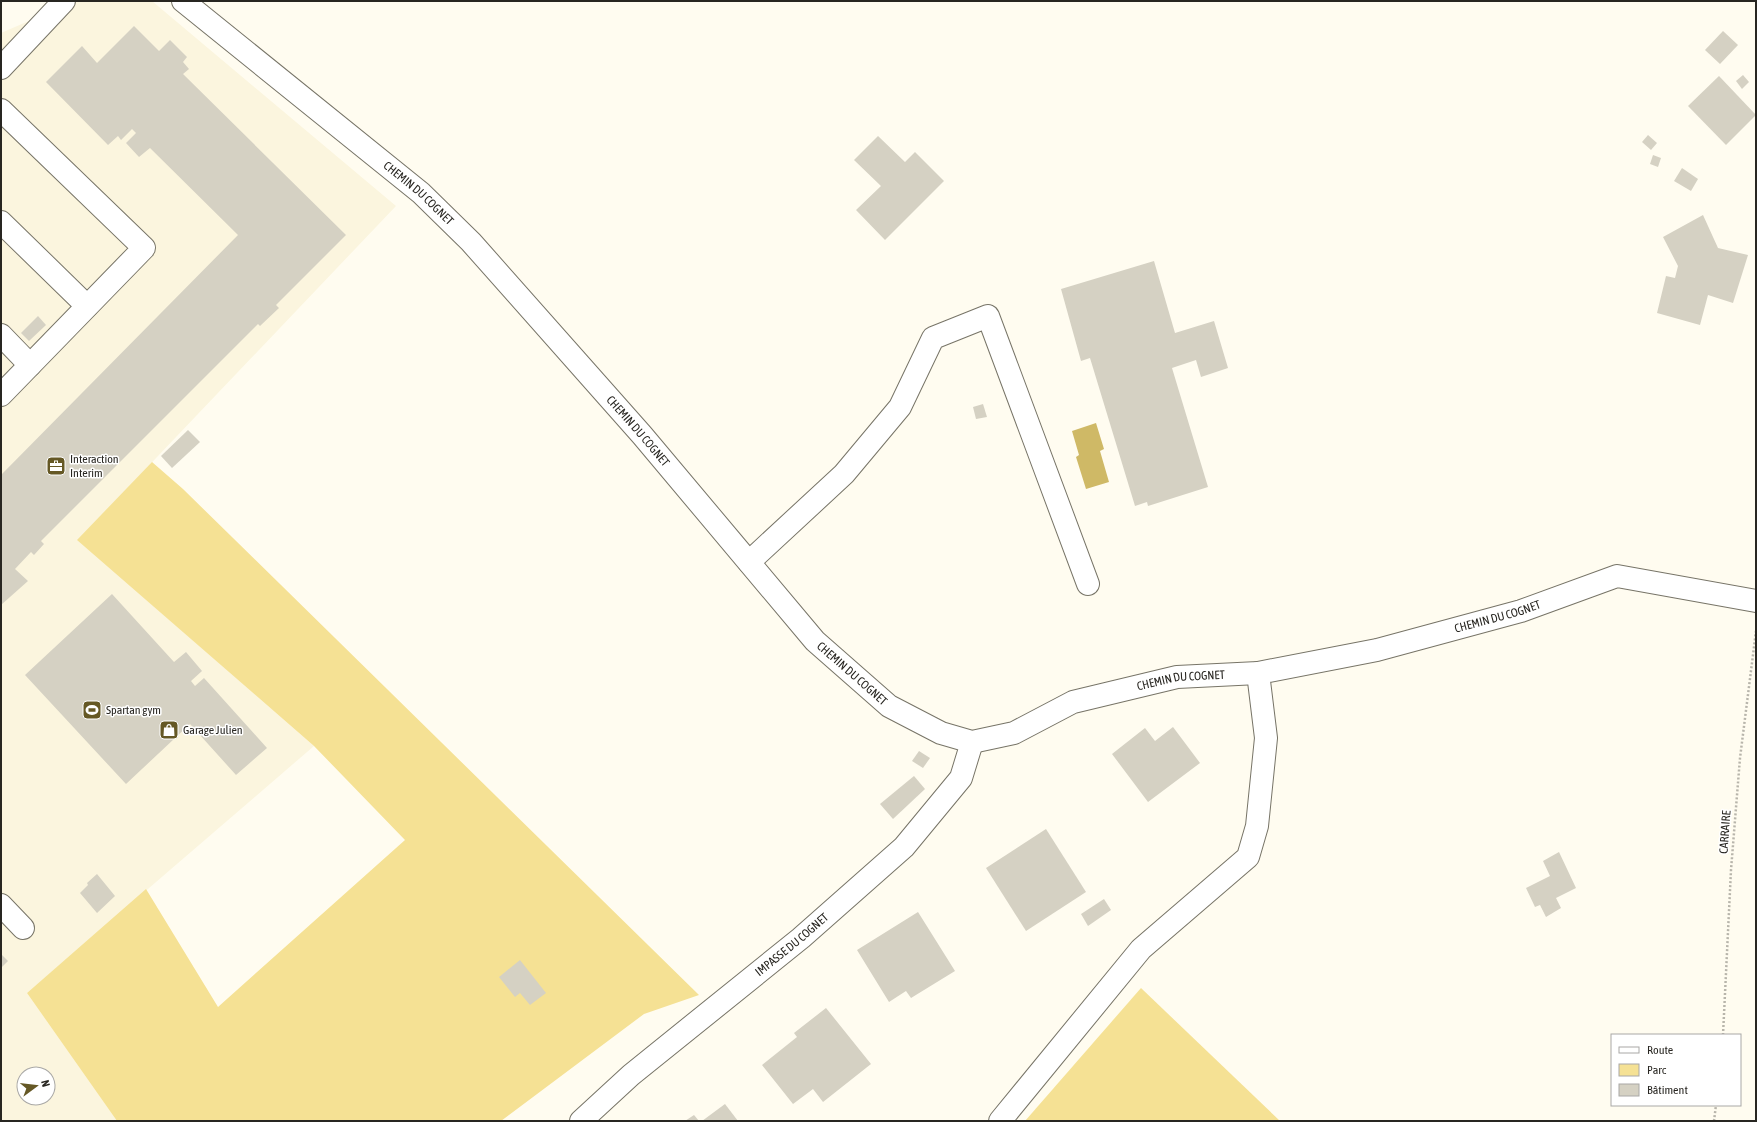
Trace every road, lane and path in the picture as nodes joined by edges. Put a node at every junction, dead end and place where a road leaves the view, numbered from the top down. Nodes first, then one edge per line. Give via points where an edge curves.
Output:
1 (64, 1) edge
2 (183, 1) edge
3 (1, 68) edge
4 (1, 110) edge
5 (1, 222) edge
6 (87, 306) junction
7 (1, 335) edge
8 (30, 365) junction
9 (1, 395) edge
10 (749, 562) junction
11 (1088, 584) dead end
12 (1756, 601) edge
13 (1756, 631) edge
14 (1258, 673) junction
15 (972, 742) junction
16 (1, 905) edge
17 (23, 928) dead end
18 (1723, 1034) edge
19 (1716, 1106) edge
20 (581, 1121) edge
21 (1000, 1121) edge
22 (1714, 1121) edge

1 - 3 street
2 - 10 street, CHEMIN DU COGNET via 422,192 471,242 632,423
4 - 6 street via 144,248
5 - 6 street
6 - 8 street
7 - 8 street
8 - 9 street
10 - 11 street via 844,474 900,406 933,338 988,316
10 - 15 street, CHEMIN DU COGNET via 815,641 889,706 941,733
12 - 14 street, CHEMIN DU COGNET via 1617,576 1521,611 1377,650
13 - 18 path, CARRAIRE via 1740,758 1731,870
14 - 15 street, CHEMIN DU COGNET via 1170,678 1073,702 1014,733
14 - 21 street via 1266,738 1257,826 1248,857 1140,949
15 - 20 street, IMPASSE DU COGNET via 961,778 904,846 801,938 631,1075
16 - 17 street
19 - 22 path

